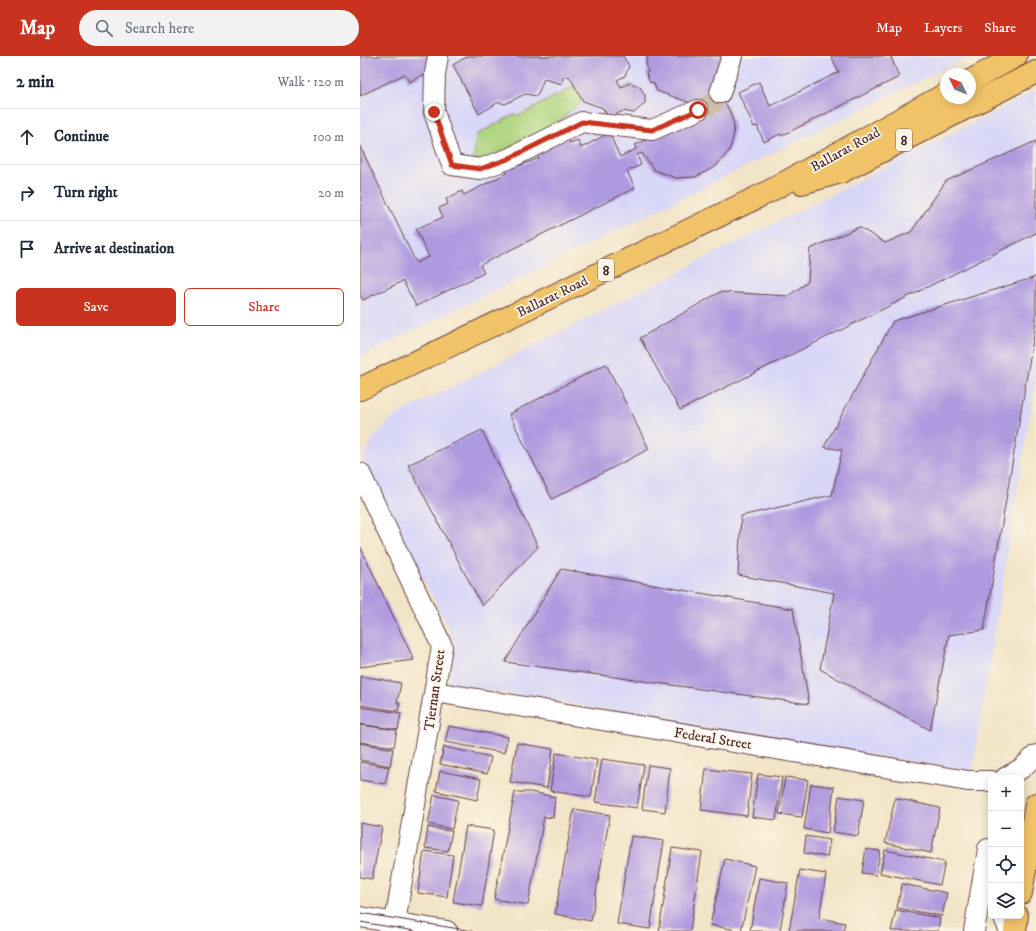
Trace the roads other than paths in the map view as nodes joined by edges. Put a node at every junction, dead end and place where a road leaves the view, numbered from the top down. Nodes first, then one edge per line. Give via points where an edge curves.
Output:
1 (438, 56) edge
2 (732, 56) edge
3 (1016, 56) edge
4 (1036, 72) edge
5 (976, 78) edge
6 (720, 93) tunnel mouth
7 (940, 97) edge
8 (698, 110) tunnel mouth
9 (766, 193) junction
10 (360, 390) edge
11 (360, 473) edge
12 (435, 692) junction
13 (1036, 754) edge
14 (1010, 775) edge
15 (988, 780) edge
16 (968, 781) junction
17 (988, 793) edge
18 (1036, 804) edge
19 (989, 847) edge
20 (1023, 883) edge
21 (360, 917) edge
22 (1004, 919) edge
23 (1017, 919) edge
24 (395, 922) junction
25 (447, 931) edge
26 (974, 931) edge
27 (1010, 931) edge
28 (1015, 931) edge

1 - 8 street via 434,112 452,165 480,169 508,159 582,122 652,130
2 - 6 street
3 - 5 highway
4 - 9 highway, Ballarat Road / 8 via 841,172
7 - 9 highway, Ballarat Road / 8
9 - 10 highway, Ballarat Road / 8
11 - 12 street, Tiernan Street via 442,646
12 - 16 street, Federal Street
12 - 24 street, Tiernan Street
13 - 14 street via 1022,768
15 - 16 street, Federal Street
16 - 17 street
18 - 20 highway
19 - 26 street
21 - 24 street
22 - 27 street
23 - 28 highway
24 - 25 street

